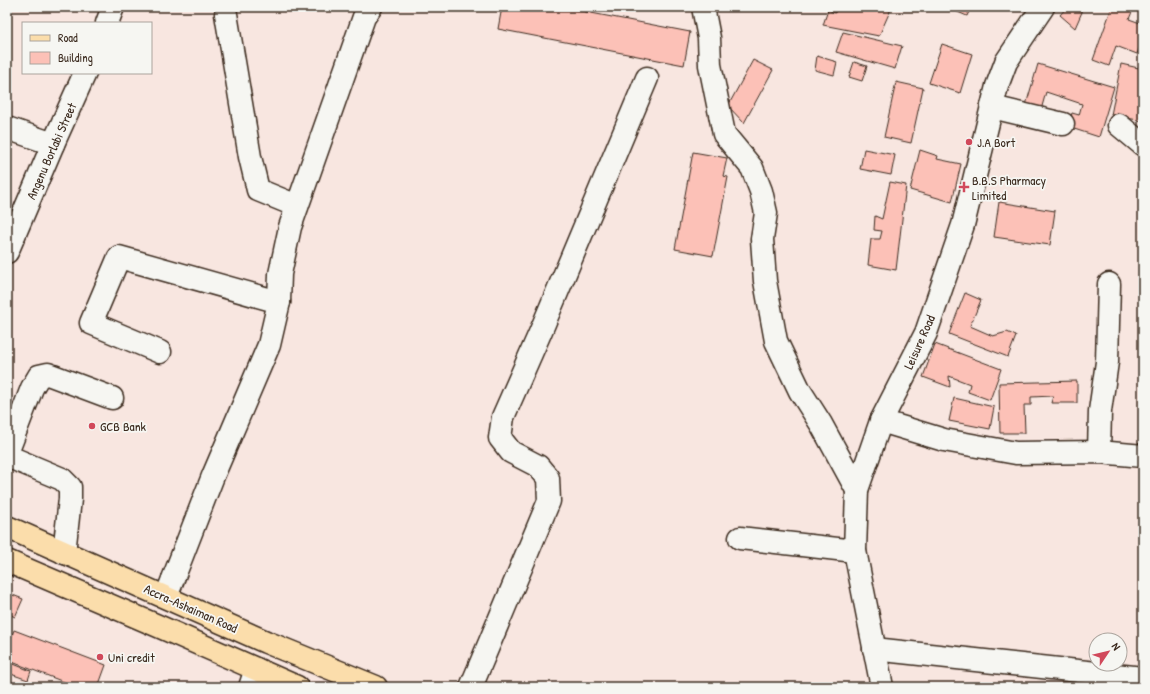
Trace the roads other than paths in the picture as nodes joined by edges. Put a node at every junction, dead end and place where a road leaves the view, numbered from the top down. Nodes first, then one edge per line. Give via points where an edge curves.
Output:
1 (114, 7) edge
2 (371, 7) edge
3 (703, 7) edge
4 (1043, 7) edge
5 (226, 14) dead end
6 (107, 22) edge
7 (85, 74) edge
8 (647, 78) dead end
9 (992, 107) junction
10 (1062, 124) dead end
11 (1119, 125) dead end
12 (7, 128) edge
13 (53, 144) junction
14 (1143, 145) edge
15 (297, 206) junction
16 (7, 252) edge
17 (1109, 284) dead end
18 (279, 302) junction
19 (160, 352) dead end
20 (112, 398) dead end
21 (881, 421) junction
22 (1099, 452) junction
23 (7, 455) edge
24 (1143, 456) edge
25 (857, 490) junction
26 (7, 527) edge
27 (740, 538) dead end
28 (855, 551) junction
29 (64, 553) junction
30 (7, 561) edge
31 (166, 597) junction
32 (874, 649) junction
33 (253, 678) edge
34 (1143, 678) edge
35 (297, 687) edge
36 (376, 687) edge
37 (471, 687) edge
38 (882, 687) edge

1 - 6 street
2 - 15 street via 364,17
3 - 25 street via 709,38 710,65 724,134 752,168 766,213 762,239 765,281 776,341 800,391
4 - 9 street, Leisure Road via 1006,62
5 - 15 street via 258,190
7 - 13 street, Angenu Borlabi Street
8 - 37 street via 544,326 503,417 500,438 511,452 538,466 548,478 549,501
9 - 10 street
9 - 21 street, Leisure Road via 963,225 926,333
11 - 14 street
12 - 13 street
13 - 16 street, Angenu Borlabi Street
15 - 18 street via 280,274
17 - 22 street via 1107,362 1100,411
18 - 19 street via 119,257 91,323
18 - 31 street via 269,345 213,476
20 - 23 street via 48,374 39,376
21 - 22 street via 944,440 1016,453
21 - 25 street, Leisure Road
22 - 24 street
23 - 29 street via 62,479 70,487
25 - 28 street, Leisure Road
26 - 29 main road, Accra-Ashaiman Road
27 - 28 street
28 - 32 street, Leisure Road
29 - 31 main road, Accra-Ashaiman Road
30 - 33 main road
31 - 36 main road, Accra-Ashaiman Road
32 - 34 street
32 - 38 street, Leisure Road
33 - 35 main road

